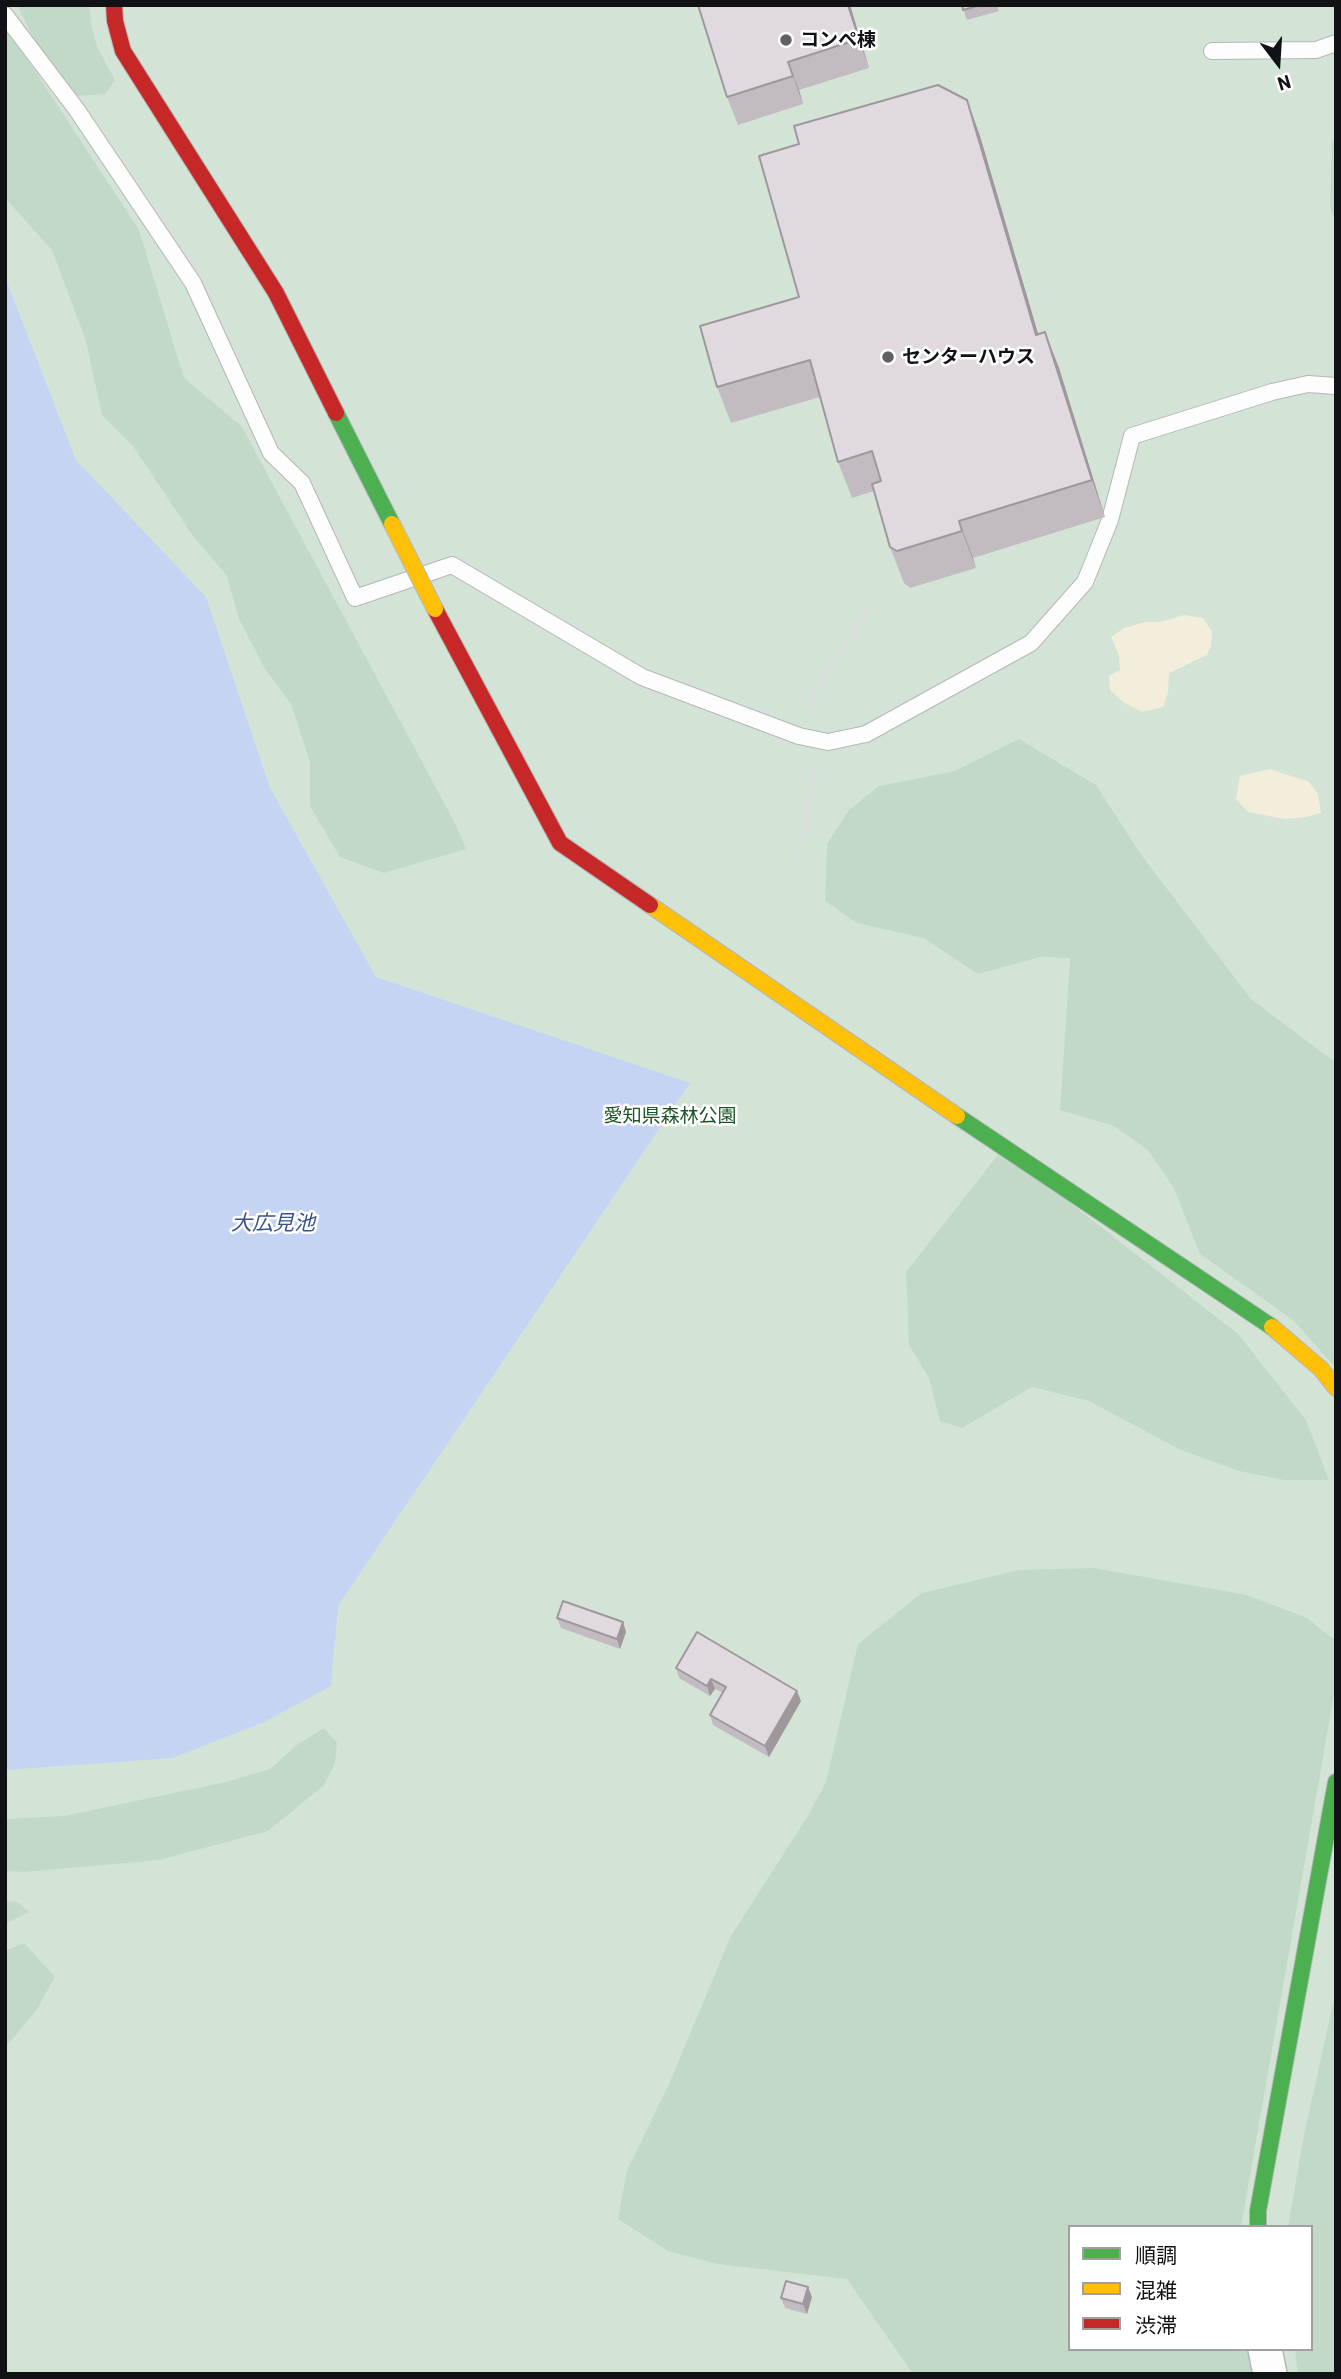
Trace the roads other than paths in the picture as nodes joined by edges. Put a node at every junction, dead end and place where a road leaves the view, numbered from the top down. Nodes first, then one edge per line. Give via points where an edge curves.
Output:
1 (114, 5) edge
2 (5, 15) edge
3 (1336, 43) edge
4 (1212, 51) dead end
5 (1336, 386) edge
6 (1336, 1388) edge
7 (1336, 1782) edge
8 (1258, 2225) edge
9 (1265, 2351) edge
10 (1270, 2374) edge

1 - 6 street, bridge via 123,51 276,293 435,609 560,843 920,1092 1280,1332
2 - 5 lane via 76,110 193,283 271,453 302,482 355,598 452,565 642,677 799,736 828,742 866,734 1031,643 1085,582 1113,509 1132,436 1272,392 1308,384
3 - 4 lane via 1316,50
7 - 8 street
9 - 10 street

